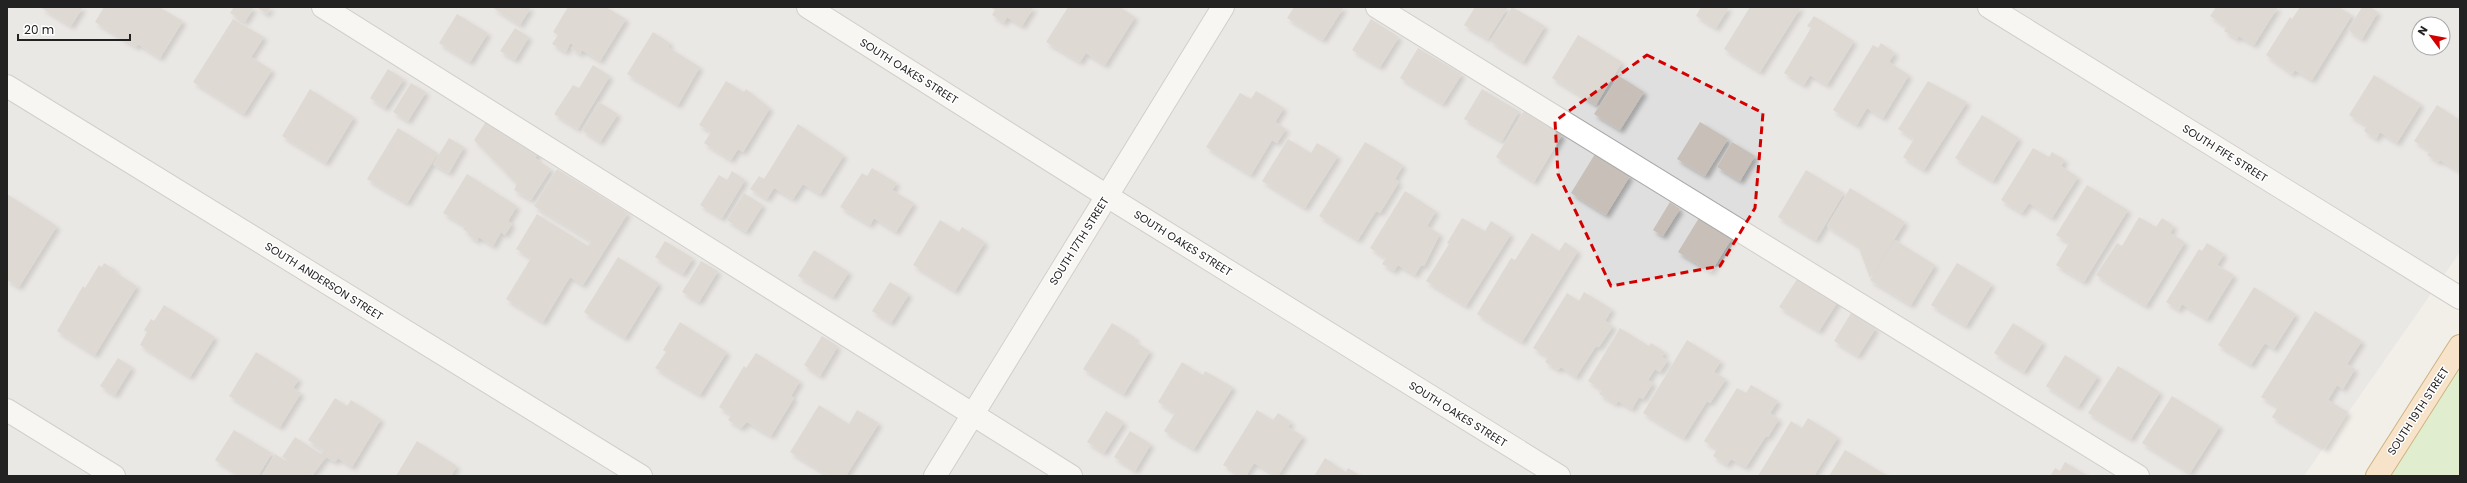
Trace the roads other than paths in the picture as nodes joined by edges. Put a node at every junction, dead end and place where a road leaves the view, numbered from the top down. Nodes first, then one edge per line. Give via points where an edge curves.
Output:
1 (324, 7) edge
2 (808, 7) edge
3 (1224, 7) edge
4 (1377, 7) edge
5 (1989, 7) edge
6 (7, 86) edge
7 (1107, 196) junction
8 (2460, 298) edge
9 (2460, 346) edge
10 (7, 410) edge
11 (973, 414) junction
12 (114, 476) edge
13 (641, 476) edge
14 (935, 476) edge
15 (1072, 476) edge
16 (1559, 476) edge
17 (2138, 476) edge
18 (2377, 476) edge

1 - 11 street
2 - 7 street, SOUTH OAKES STREET
3 - 7 street, SOUTH 17TH STREET
4 - 17 street
5 - 8 street, SOUTH FIFE STREET
6 - 13 street, SOUTH ANDERSON STREET
7 - 11 street, SOUTH 17TH STREET
7 - 16 street, SOUTH OAKES STREET
9 - 18 main road, SOUTH 19TH STREET
10 - 12 street
11 - 14 street, SOUTH 17TH STREET
11 - 15 street

